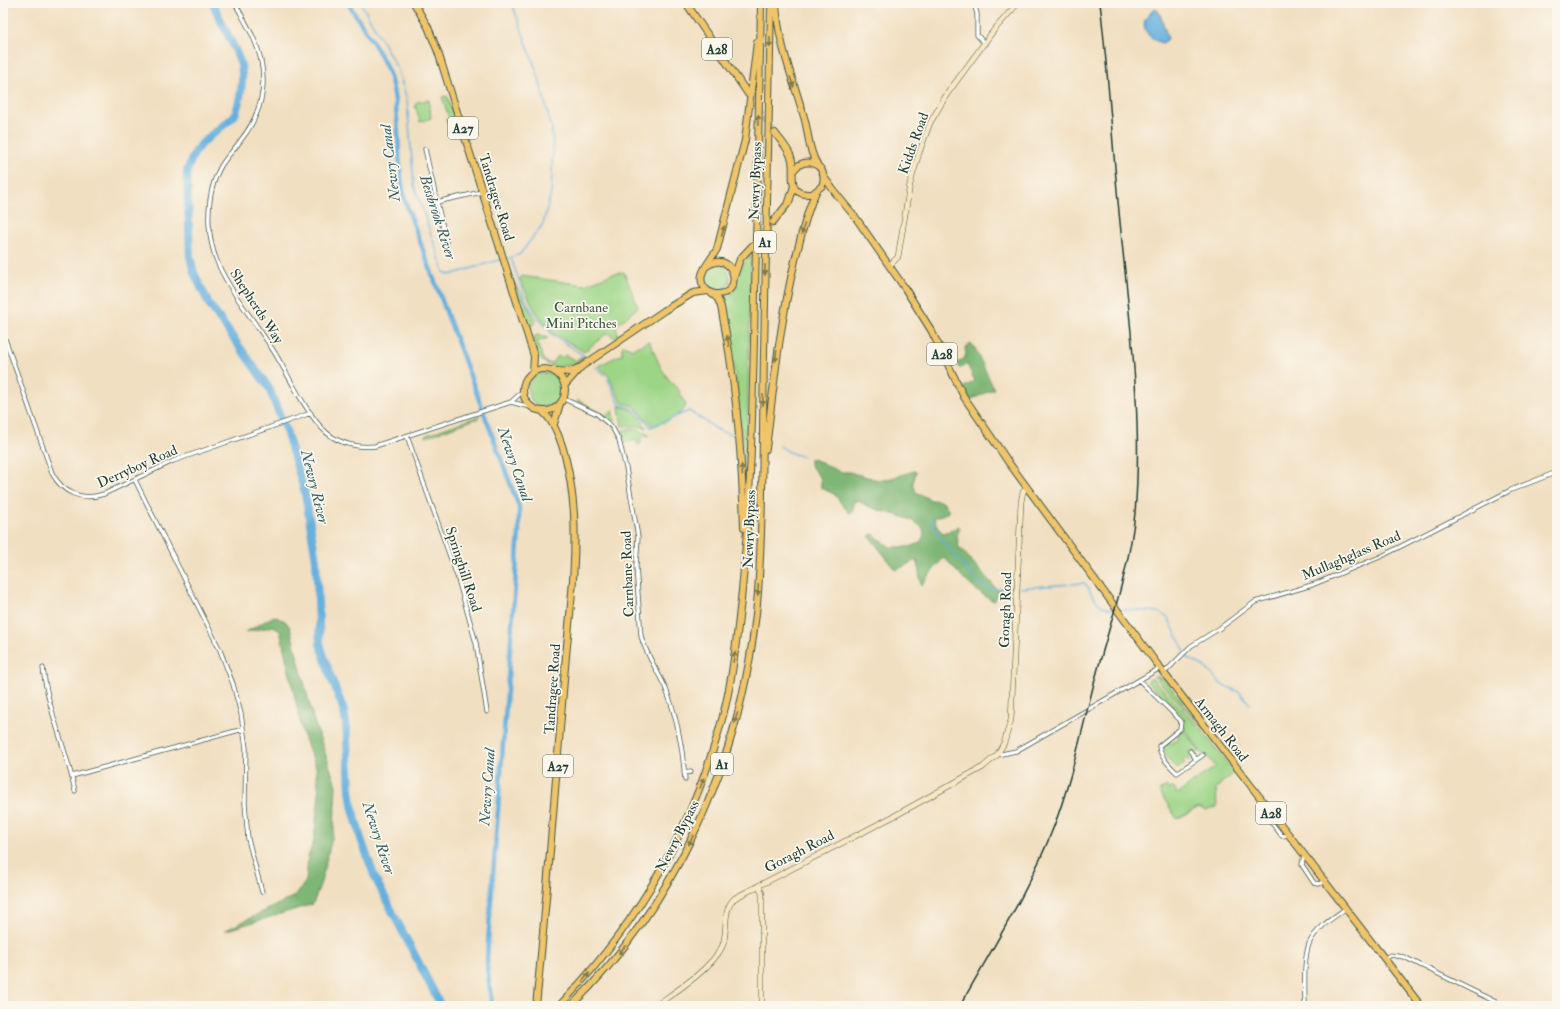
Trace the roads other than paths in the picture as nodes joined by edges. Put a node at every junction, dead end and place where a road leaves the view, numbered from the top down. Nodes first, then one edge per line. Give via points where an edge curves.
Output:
1 (235, 3) edge
2 (414, 3) edge
3 (686, 3) edge
4 (761, 3) edge
5 (771, 3) edge
6 (776, 3) edge
7 (974, 3) edge
8 (1018, 3) edge
9 (761, 14) junction
10 (985, 44) junction
11 (748, 94) tunnel mouth
12 (775, 133) tunnel mouth
13 (425, 149) dead end
14 (791, 156) junction
15 (806, 161) junction
16 (817, 164) junction
17 (793, 171) junction
18 (824, 177) junction
19 (794, 186) junction
20 (818, 191) junction
21 (482, 192) junction
22 (806, 194) junction
23 (837, 195) junction
24 (436, 202) junction
25 (789, 202) junction
26 (773, 222) tunnel mouth
27 (447, 246) dead end
28 (752, 246) tunnel mouth
29 (740, 259) junction
30 (721, 262) junction
31 (707, 266) junction
32 (889, 266) junction
33 (734, 277) junction
34 (701, 279) junction
35 (710, 292) junction
36 (693, 294) junction
37 (3, 333) edge
38 (534, 356) junction
39 (582, 367) junction
40 (543, 369) junction
41 (554, 371) junction
42 (533, 372) junction
43 (565, 385) junction
44 (522, 391) junction
45 (562, 401) junction
46 (511, 402) junction
47 (530, 407) junction
48 (543, 412) junction
49 (311, 413) junction
50 (554, 424) junction
51 (407, 436) junction
52 (1557, 472) edge
53 (135, 480) junction
54 (762, 481) junction
55 (1027, 487) junction
56 (744, 565) junction
57 (43, 668) dead end
58 (1162, 671) junction
59 (1140, 681) junction
60 (487, 712) dead end
61 (243, 729) junction
62 (1190, 751) dead end
63 (997, 755) junction
64 (1203, 755) dead end
65 (1196, 759) junction
66 (691, 772) dead end
67 (684, 773) junction
68 (72, 776) junction
69 (684, 780) dead end
70 (75, 791) dead end
71 (1304, 855) junction
72 (1324, 881) junction
73 (760, 885) junction
74 (262, 892) dead end
75 (1345, 909) junction
76 (1384, 959) junction
77 (536, 1006) edge
78 (559, 1006) edge
79 (571, 1006) edge
80 (655, 1006) edge
81 (762, 1006) edge
82 (1305, 1006) edge
83 (1421, 1006) edge
84 (1504, 1006) edge

1 - 49 street, Shepherds Way via 257,46 263,83 260,107 255,118 222,165 212,187 209,216 212,246 225,279 271,346
2 - 21 highway, Tandragee Road / A27 via 428,27 438,52
3 - 11 highway, A28
4 - 9 highway, Newry Bypass / A1
5 -> 54 highway, Newry Bypass / A1
6 -> 16 highway via 780,43 804,117 812,156
7 - 10 street via 977,35
8 - 10 street, Kidds Road
31 -> 9 highway via 718,249 740,165 749,116
56 -> 9 highway, Newry Bypass / A1 via 752,424
10 - 32 street, Kidds Road via 947,94 930,123 910,184 898,257
12 - 14 highway
13 - 24 street
14 - 15 highway
14 - 17 highway
15 - 16 highway
15 - 17 highway
16 - 18 highway, A28
17 - 19 highway
18 - 20 highway
18 - 23 highway, A28
19 - 22 highway
19 - 25 highway
20 - 22 highway
20 - 23 highway
20 -> 54 highway via 803,229 781,323
21 - 24 street
21 - 38 highway, Tandragee Road / A27
22 - 25 highway
23 - 32 highway, A28 via 853,213
24 - 27 street
25 - 26 highway
28 - 29 highway
29 - 30 highway
29 - 33 highway
30 - 31 highway
30 - 33 highway via 730,267
31 - 34 highway
32 - 55 highway, Armagh Road / A28 via 929,326 964,397
33 - 35 highway via 728,291 723,294
34 - 35 highway via 702,284
34 - 36 highway
35 - 36 highway
56 -> 35 highway via 743,474 734,377 721,307 718,299
36 - 39 highway
37 - 53 street, Derryboy Road via 52,473 61,486 77,496 94,497
38 - 40 highway, Tandragee Road / A27
38 - 42 highway, Tandragee Road / A27
39 - 41 highway via 569,372
39 - 43 highway
40 - 41 highway
40 - 42 highway
41 - 43 highway
42 - 44 highway, A27 via 525,380
43 - 45 highway
44 - 46 street, Shepherds Way
44 - 47 highway
45 - 48 highway via 556,408
45 - 50 highway
45 - 67 street, Carnbane Road via 597,414 612,427 620,444 638,537 636,566 641,636 666,689
46 - 47 street
46 - 51 street, Shepherds Way
47 - 48 highway, A27
48 - 50 highway, Tandragee Road / A27
49 - 51 street, Shepherds Way via 335,439 354,446 375,446
49 - 53 street, Derryboy Road via 173,461
50 - 77 highway, Tandragee Road / A27 via 570,483 574,511 574,542 559,755
51 - 60 street, Springhill Road via 458,579 476,643
52 - 58 street, Mullaghglass Road via 1511,490 1380,557 1312,585 1255,602
53 - 61 street via 226,663
54 -> 79 highway, Newry Bypass / A1 via 759,588 752,643 739,709 720,770 698,825 652,908 617,957
55 - 58 highway, Armagh Road / A28
55 - 63 street, Goragh Road via 1021,502 1012,720
78 -> 56 highway, Newry Bypass / A1 via 582,983 641,904 670,855 695,802 720,728 728,691
57 - 68 street via 54,720
58 - 59 street, Goragh Road
58 - 71 highway, Armagh Road / A28
59 - 63 street, Goragh Road via 1016,751
59 - 65 street via 1181,721 1180,729 1159,746 1160,752 1177,773
61 - 68 street
61 - 74 street via 246,748 246,823 252,858
62 - 65 street
63 - 73 street, Goragh Road via 983,767
64 - 65 street
66 - 67 street
67 - 69 street, Carnbane Road
68 - 70 street
71 - 72 highway, Armagh Road / A28
71 - 72 street via 1302,865 1314,883
72 - 75 highway, Armagh Road / A28
73 - 80 street, Goragh Road via 730,903 724,940 718,953 705,968
73 - 81 street
75 - 76 highway, Armagh Road / A28
75 - 82 street via 1326,923 1310,943
76 - 83 highway, Armagh Road / A28
76 - 84 street via 1390,955 1404,957

